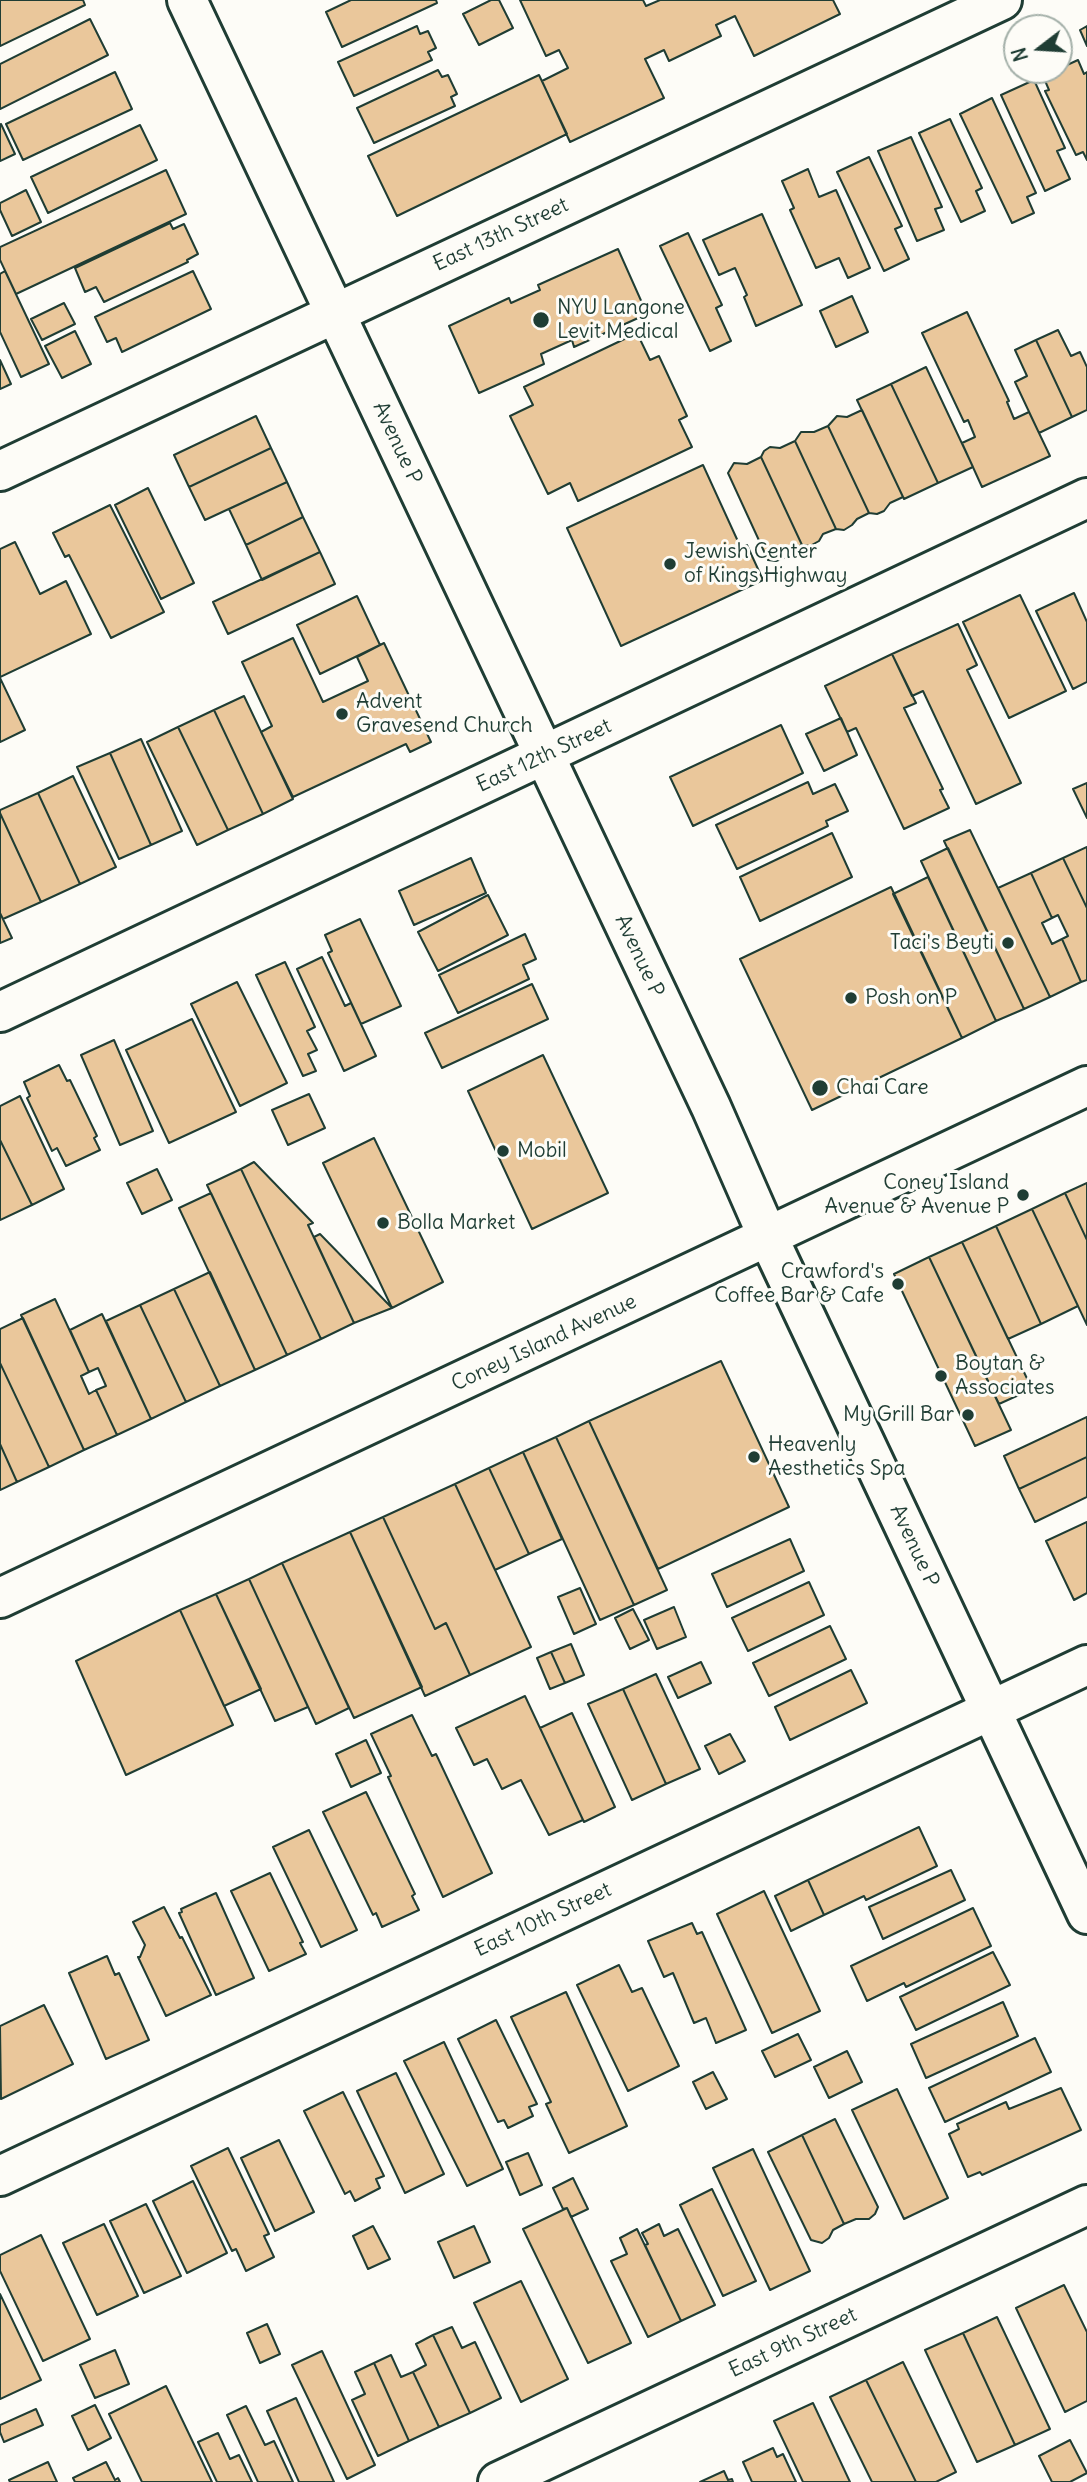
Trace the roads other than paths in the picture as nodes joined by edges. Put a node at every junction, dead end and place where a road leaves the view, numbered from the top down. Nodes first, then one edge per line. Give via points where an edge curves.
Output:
1 (187, 0) edge
2 (1002, 0) edge
3 (335, 313) junction
4 (0, 471) edge
5 (1087, 498) edge
6 (545, 756) junction
7 (0, 1012) edge
8 (1087, 1086) edge
9 (768, 1237) junction
10 (0, 1598) edge
11 (1087, 1665) edge
12 (991, 1710) junction
13 (1087, 1914) edge
14 (0, 2176) edge
15 (1087, 2205) edge
16 (498, 2482) edge

1 - 3 street, Avenue P
2 - 3 street, East 13th Street
3 - 4 street, East 13th Street
3 - 6 street, Avenue P
5 - 6 street, East 12th Street
6 - 7 street, East 12th Street
6 - 9 street, Avenue P
8 - 9 street, Coney Island Avenue
9 - 10 street, Coney Island Avenue
9 - 12 street, Avenue P
11 - 12 street, East 10th Street
12 - 13 street, Avenue P
12 - 14 street, East 10th Street
15 - 16 street, East 9th Street

